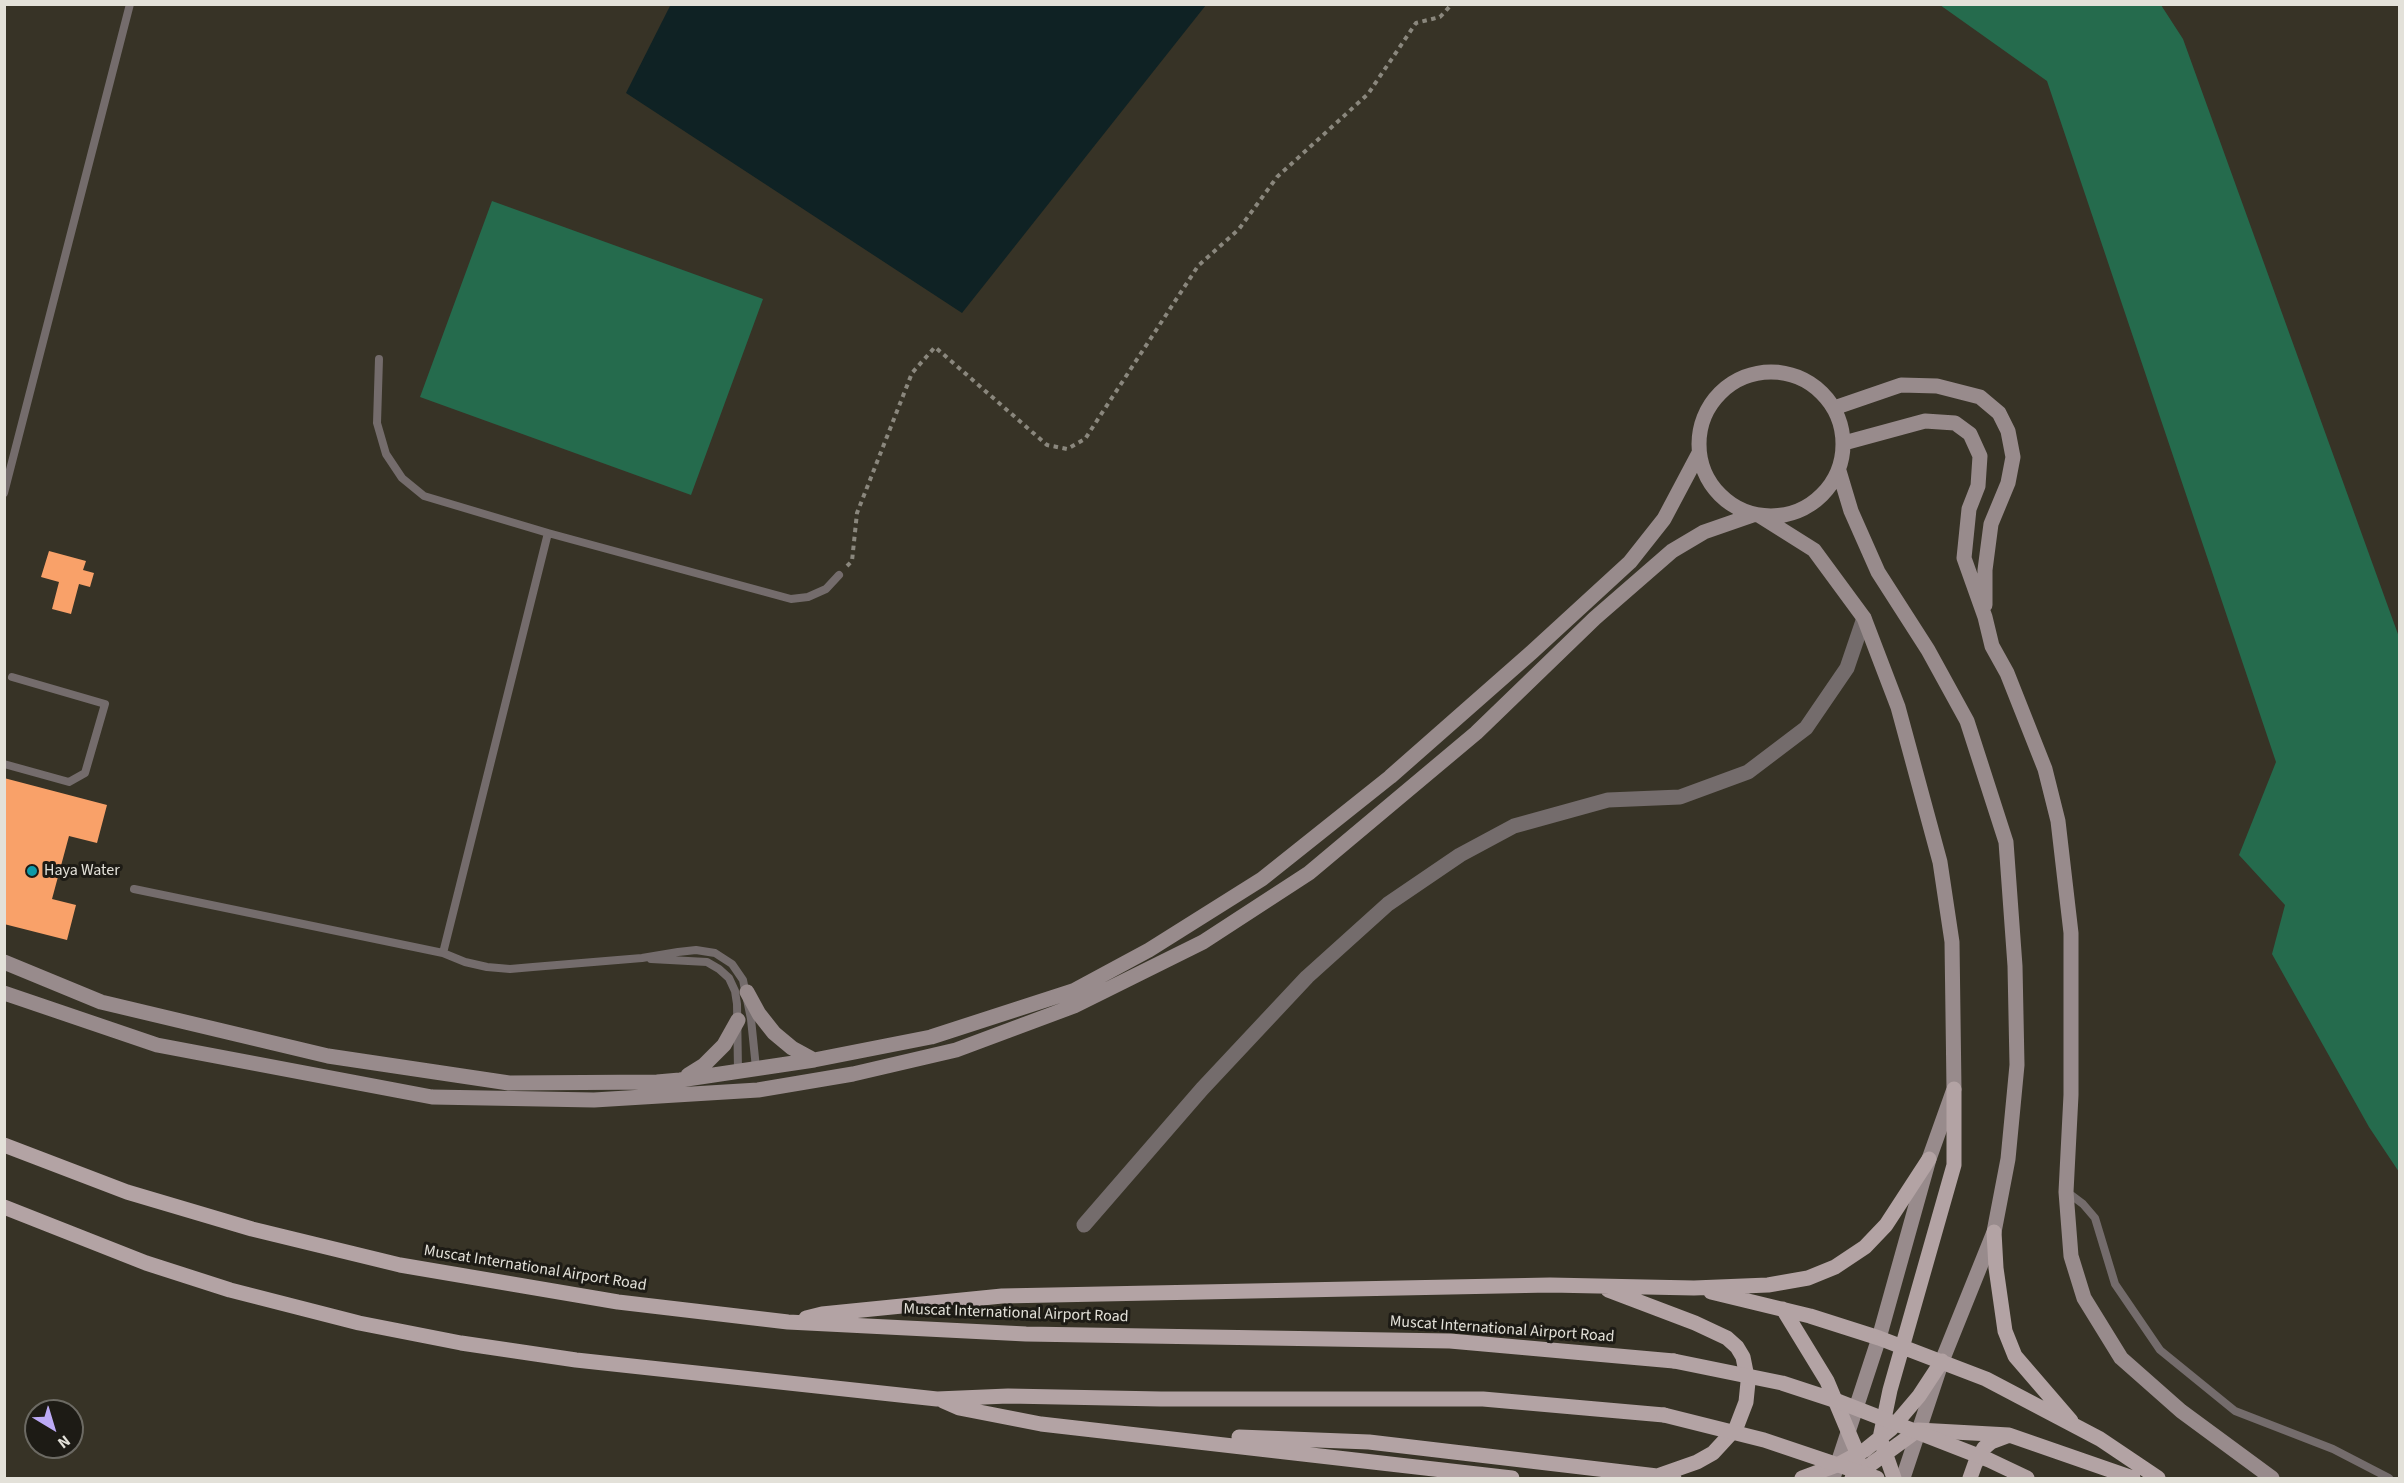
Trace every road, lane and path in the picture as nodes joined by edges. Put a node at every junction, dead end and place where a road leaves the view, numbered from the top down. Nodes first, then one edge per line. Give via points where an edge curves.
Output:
1 (130, 4) edge
2 (1452, 4) edge
3 (379, 359) dead end
4 (1834, 408) junction
5 (1844, 443) junction
6 (1700, 453) junction
7 (1839, 471) junction
8 (4, 493) edge
9 (1756, 515) junction
10 (548, 533) junction
11 (839, 575) joint
12 (1985, 617) junction
13 (1864, 618) junction
14 (12, 677) dead end
15 (4, 764) edge
16 (134, 889) dead end
17 (443, 953) junction
18 (642, 958) junction
19 (4, 962) edge
20 (747, 992) junction
21 (4, 993) edge
22 (738, 1020) junction
23 (813, 1060) junction
24 (756, 1068) junction
25 (738, 1071) junction
26 (680, 1080) junction
27 (1954, 1089) junction
28 (758, 1090) junction
29 (740, 1092) junction
30 (4, 1145) edge
31 (1929, 1159) junction
32 (2066, 1192) junction
33 (4, 1207) edge
34 (1084, 1225) dead end
35 (1994, 1232) junction
36 (1597, 1286) junction
37 (1694, 1288) junction
38 (1783, 1309) junction
39 (788, 1322) junction
40 (1879, 1338) junction
41 (1902, 1347) junction
42 (1942, 1361) junction
43 (937, 1399) junction
44 (2075, 1426) junction
45 (1918, 1430) junction
46 (1849, 1432) junction
47 (2009, 1435) junction
48 (1880, 1438) junction
49 (1195, 1441) junction
50 (1885, 1453) junction
51 (1857, 1454) junction
52 (1835, 1472) edge
53 (1654, 1477) junction
54 (1857, 1477) edge
55 (1512, 1479) edge
56 (1674, 1479) edge
57 (1802, 1479) edge
58 (1877, 1479) edge
59 (1894, 1479) edge
60 (1904, 1479) edge
61 (1970, 1479) edge
62 (2027, 1479) edge
63 (2133, 1479) edge
64 (2158, 1479) edge
65 (2272, 1479) edge
66 (2389, 1479) edge

1 - 8 lane
2 - 11 path via 1440,17 1416,23 1368,94 1278,177 1239,229 1198,266 1086,439 1067,449 1047,445 935,347 912,373 857,513 852,561
3 - 10 lane via 377,423 386,454 402,478 424,496
4 - 5 street
4 - 6 street via 1824,394 1793,375 1776,372 1740,379 1725,389 1704,418 1699,435
4 - 12 street via 1900,385 1937,386 1980,397 1999,413 2008,431 2013,457 2008,483 1991,524 1984,570
5 - 7 street
5 - 12 street via 1925,421 1955,423 1970,434 1980,456 1964,558
6 - 9 street via 1714,488 1727,502
6 - 23 street via 1664,519 1630,562 1390,777 1262,879 1149,950 1073,991 931,1037
7 - 9 street via 1826,492 1807,507 1784,516
7 - 35 street via 1851,511 1878,572 1967,721 2006,842 2017,1065 2008,1159
9 - 13 street via 1814,550
9 - 28 street via 1704,532 1672,551 1595,618 1476,734 1309,873 1203,942 1074,1006 956,1050
10 - 11 lane via 790,598 808,597 826,589
10 - 17 lane
12 - 32 street via 1992,646 2007,673 2045,769 2058,821 2071,933 2071,1095
13 - 27 street via 1898,707 1940,862 1952,942
13 - 34 street via 1846,668 1806,728 1748,772 1680,797 1608,800 1514,826 1460,855 1388,904 1307,977
14 - 15 lane via 105,704 85,773 69,782
16 - 17 lane
17 - 18 lane via 465,962 510,969
18 - 20 lane via 678,951 715,953 732,964
18 - 22 lane via 693,960 719,969 735,991
19 - 26 street via 101,1002 328,1056 509,1083
20 - 23 street via 774,1033
20 - 24 lane
21 - 29 street via 157,1045 432,1097 594,1100
22 - 25 lane
22 - 26 street via 711,1059
23 - 24 street
24 - 25 street
24 - 28 street
25 - 26 street
25 - 29 street
27 - 31 street
27 - 41 main road via 1954,1165
28 - 29 street
30 - 39 main road, Muscat International Airport Road via 127,1192 252,1229 400,1265 618,1302
31 - 37 main road via 1886,1224 1864,1248 1835,1267 1808,1278 1768,1285
31 - 40 street
32 - 65 street via 2072,1256 2084,1298 2121,1358 2181,1411
32 - 66 lane via 2095,1218 2115,1284 2160,1350 2235,1411 2333,1449
33 - 43 main road via 146,1263 230,1290 359,1323 576,1360
35 - 42 street
35 - 44 main road via 2005,1331 2015,1356
36 - 37 main road
36 - 39 main road via 1002,1296 822,1314
36 - 53 main road via 1727,1338 1743,1357 1748,1382 1746,1402 1736,1428 1713,1453
37 - 38 main road
38 - 40 main road
38 - 46 main road via 1827,1381
39 - 62 main road, Muscat International Airport Road, bridge via 1026,1334 1450,1341 1674,1361 1782,1383 1840,1401
40 - 41 main road
40 - 46 street
41 - 42 main road
41 - 48 main road
42 - 44 main road via 1986,1379
42 - 45 street
42 - 48 main road via 1900,1420
43 - 49 main road via 959,1408 1041,1424
43 - 58 main road, bridge via 1008,1396 1483,1399 1664,1414 1764,1440
44 - 64 main road
45 - 47 main road
45 - 50 main road
45 - 60 street
46 - 51 main road
46 - 52 street
47 - 61 main road via 1984,1448
47 - 63 main road
48 - 50 main road
48 - 51 main road
49 - 53 main road via 1226,1436 1369,1442
49 - 55 main road
50 - 54 main road
50 - 59 main road
51 - 52 main road
51 - 54 main road
52 - 57 main road
53 - 56 main road

